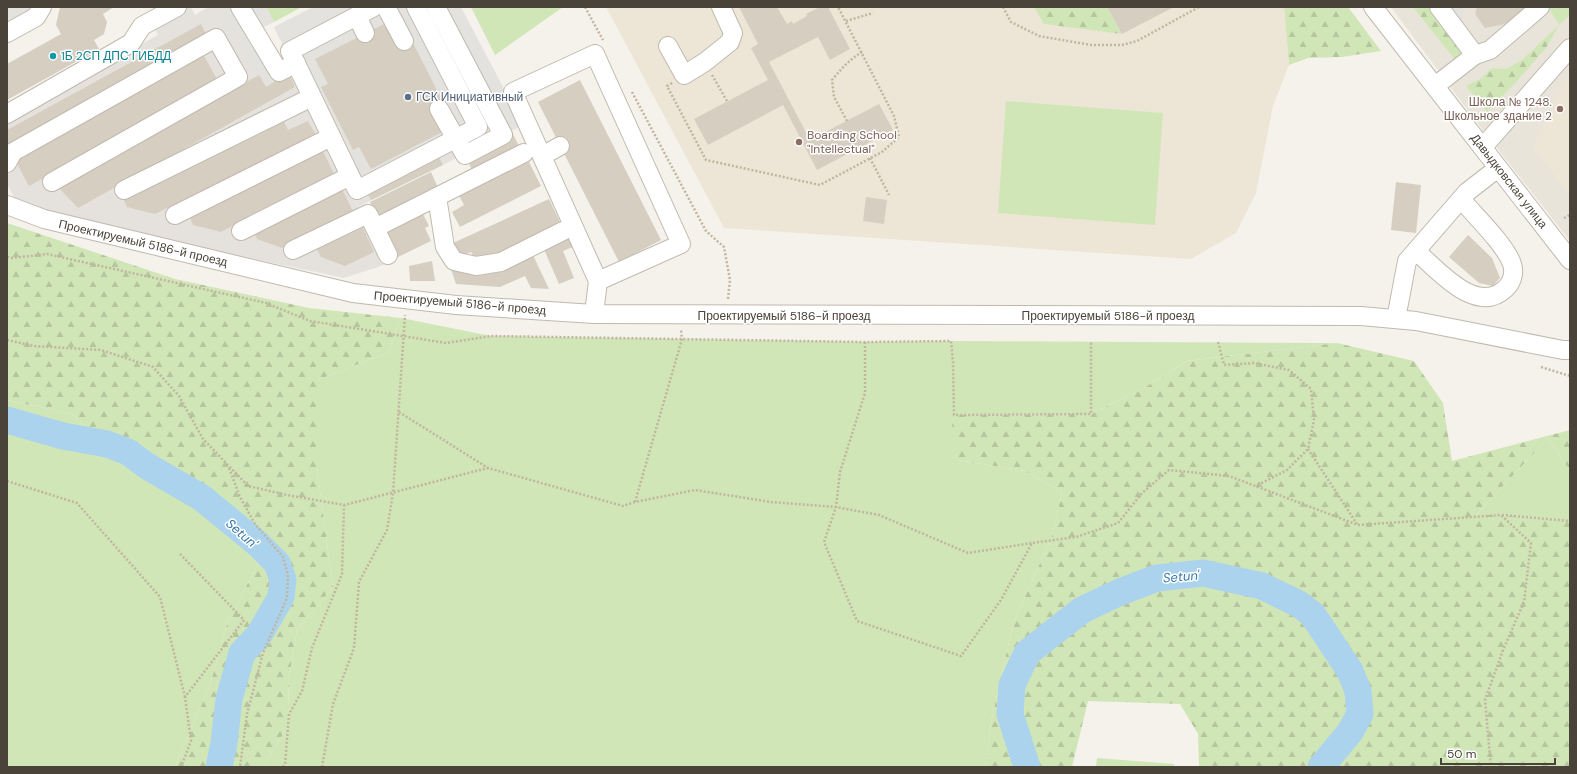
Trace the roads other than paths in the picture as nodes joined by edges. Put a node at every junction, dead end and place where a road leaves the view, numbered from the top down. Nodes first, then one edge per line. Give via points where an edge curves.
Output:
1 (42, 7) edge
2 (176, 7) edge
3 (240, 7) edge
4 (374, 7) edge
5 (386, 7) edge
6 (416, 7) edge
7 (436, 7) edge
8 (721, 7) edge
9 (1373, 7) edge
10 (1439, 7) edge
11 (1540, 7) edge
12 (357, 16) junction
13 (7, 33) edge
14 (365, 33) dead end
15 (404, 41) dead end
16 (668, 46) dead end
17 (1570, 48) edge
18 (1474, 55) junction
19 (296, 63) junction
20 (1435, 86) junction
21 (312, 97) junction
22 (439, 109) dead end
23 (7, 114) edge
24 (331, 137) junction
25 (456, 139) junction
26 (560, 146) dead end
27 (1483, 148) junction
28 (524, 154) dead end
29 (542, 156) junction
30 (7, 163) edge
31 (1498, 168) junction
32 (52, 182) dead end
33 (353, 183) junction
34 (124, 190) dead end
35 (437, 197) junction
36 (1461, 199) junction
37 (7, 205) edge
38 (175, 215) dead end
39 (372, 221) junction
40 (241, 231) dead end
41 (563, 231) dead end
42 (293, 250) dead end
43 (1416, 251) junction
44 (388, 255) dead end
45 (1570, 260) edge
46 (598, 281) junction
47 (594, 314) junction
48 (1396, 319) junction
49 (1570, 350) edge

1 - 13 street via 36,17
2 - 23 street via 142,26 131,43
3 - 19 street via 279,72
4 - 12 street
5 - 15 street
6 - 25 street via 478,127
7 - 25 street via 503,135 465,155
8 - 16 street via 733,33 730,42 705,62 684,75
9 - 20 street, Давыдковская улица
10 - 18 street
11 - 18 street via 1490,50
12 - 14 street
12 - 19 street via 290,51
17 - 27 street
18 - 20 street
19 - 21 street
20 - 27 street, Давыдковская улица
21 - 24 street
21 - 34 street
22 - 25 street
24 - 33 street
24 - 38 street
25 - 33 street
26 - 29 street
27 - 31 street, Давыдковская улица
28 - 35 street
29 - 46 street
29 - 46 street via 513,92 595,54 681,244
30 - 32 street via 13,152 216,38 238,76
31 - 36 street
31 - 45 street, Давыдковская улица
33 - 39 street
33 - 40 street
35 - 39 street
35 - 41 street via 445,247 454,261 476,266 500,262
36 - 43 street
36 - 43 street via 1507,252 1513,266 1513,277 1508,286 1500,294 1475,297 1461,290
37 - 47 street, Проектируемый 5186-й проезд via 44,219 353,293 456,305
39 - 42 street
39 - 44 street
43 - 48 street via 1407,260
46 - 47 street
47 - 48 street, Проектируемый 5186-й проезд via 1361,316
48 - 49 street, Проектируемый 5186-й проезд

